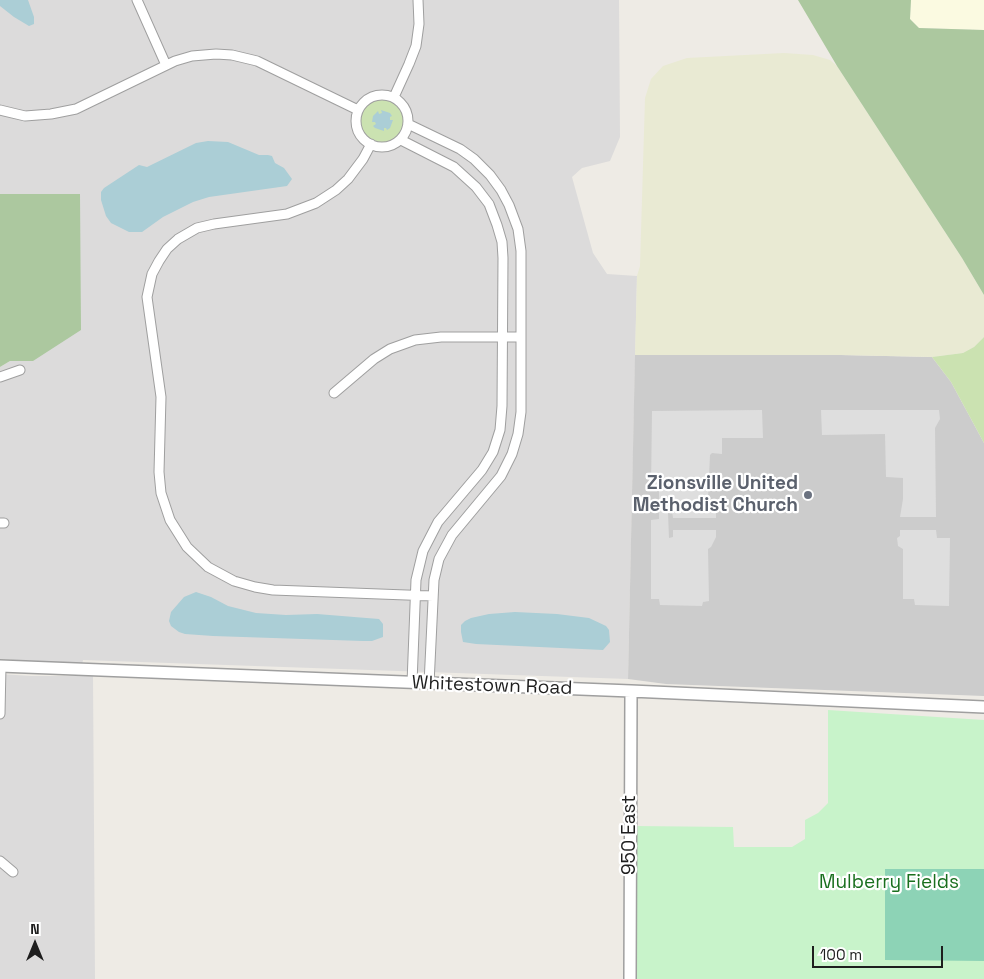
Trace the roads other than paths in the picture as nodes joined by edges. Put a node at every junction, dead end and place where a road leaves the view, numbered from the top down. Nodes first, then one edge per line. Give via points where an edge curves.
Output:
1 (138, 0) edge
2 (418, 0) edge
3 (166, 65) junction
4 (394, 97) junction
5 (0, 110) edge
6 (358, 110) junction
7 (408, 124) junction
8 (401, 140) junction
9 (371, 144) junction
10 (503, 337) junction
11 (521, 337) junction
12 (20, 370) dead end
13 (0, 376) edge
14 (334, 393) dead end
15 (415, 595) junction
16 (433, 596) junction
17 (1, 666) edge
18 (412, 683) junction
19 (429, 684) junction
20 (631, 691) junction
21 (984, 707) edge
22 (0, 714) edge
23 (0, 861) edge
24 (13, 872) dead end
25 (630, 979) edge

1 - 3 street
2 - 4 street via 416,46
3 - 5 street via 76,109 25,116
3 - 6 street via 205,54 240,56 267,65
4 - 6 street via 382,94 372,97
4 - 7 street via 406,109
6 - 9 street via 357,130
7 - 8 street
7 - 11 street via 470,156 490,174 505,197 520,238
8 - 9 street via 385,147
8 - 10 street via 459,170 489,204 503,247
9 - 15 street via 348,179 316,203 287,214 197,228 172,244 158,261 147,297 161,397 160,483 166,512 182,540 203,563 229,579 273,590
10 - 11 street
10 - 14 street via 430,337 402,344 374,359
10 - 15 street via 498,438 482,470 438,522 427,541 417,572
11 - 16 street via 521,412 515,447 497,482 447,543 436,570
12 - 13 street
15 - 16 street
15 - 18 street
16 - 19 street
17 - 18 street, Whitestown Road
17 - 22 street
18 - 19 street, Whitestown Road
19 - 20 street, Whitestown Road
20 - 21 street, Whitestown Road
20 - 25 street, 950 East
23 - 24 street

